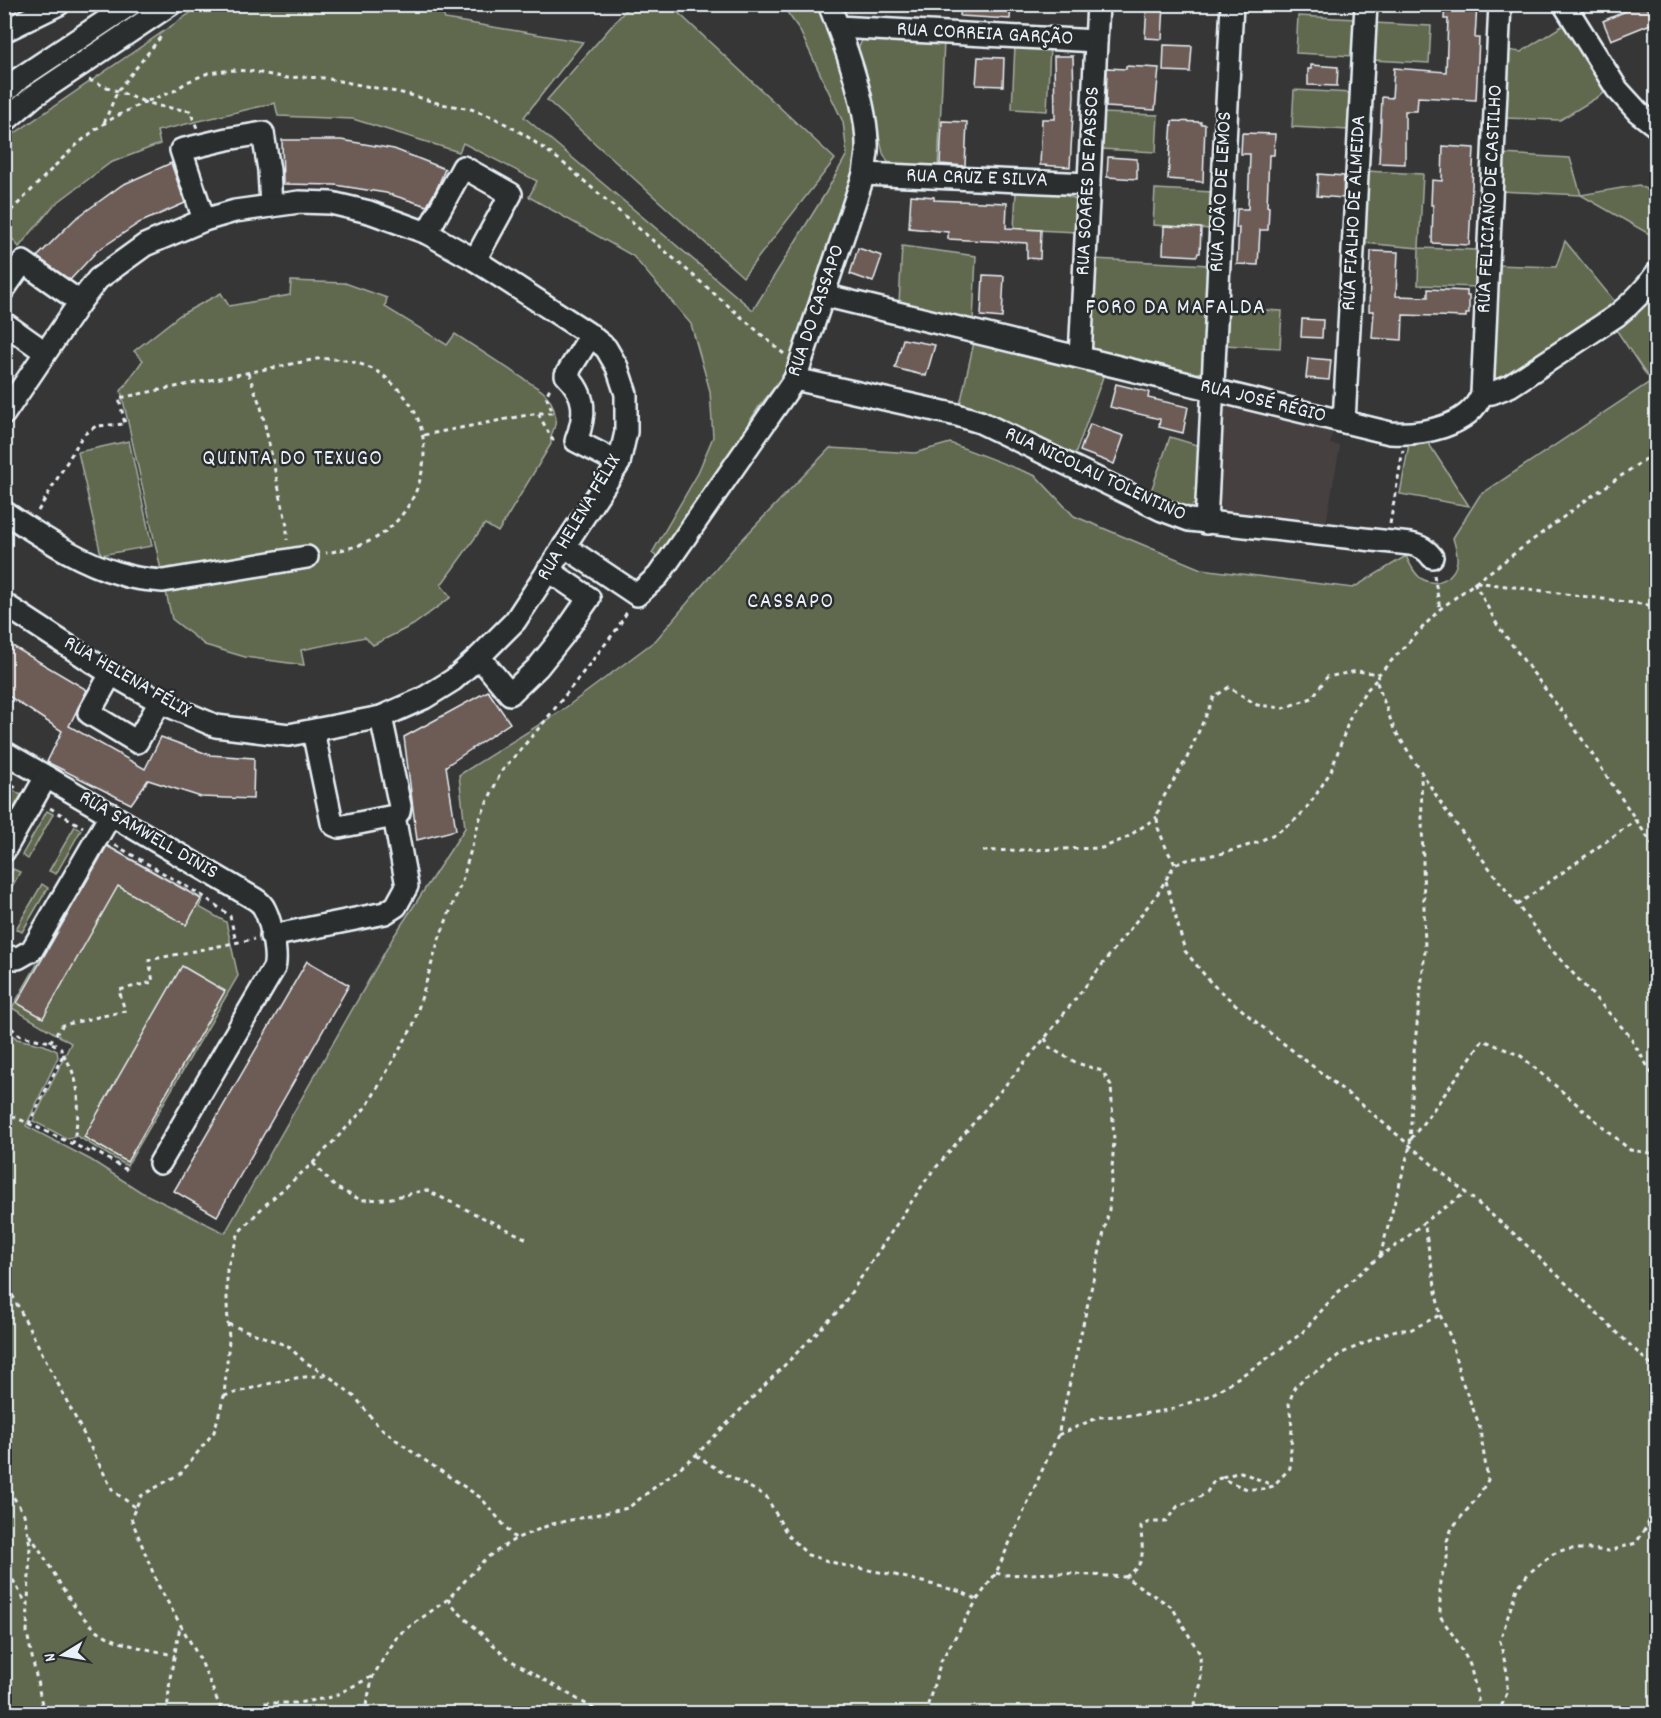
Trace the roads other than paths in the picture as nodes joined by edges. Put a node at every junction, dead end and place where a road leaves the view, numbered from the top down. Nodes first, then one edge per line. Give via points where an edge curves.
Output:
1 (59, 4) edge
2 (131, 4) edge
3 (171, 4) edge
4 (829, 4) edge
5 (1098, 4) edge
6 (1232, 4) edge
7 (1366, 4) edge
8 (1500, 4) edge
9 (1564, 4) edge
10 (838, 27) junction
11 (4, 31) edge
12 (1096, 41) junction
13 (10, 83) edge
14 (4, 122) edge
15 (1656, 126) edge
16 (864, 174) junction
17 (1089, 184) junction
18 (271, 206) junction
19 (204, 220) junction
20 (427, 233) junction
21 (475, 260) junction
22 (1656, 274) edge
23 (4, 289) edge
24 (823, 295) junction
25 (80, 302) junction
26 (4, 323) edge
27 (591, 335) junction
28 (45, 352) junction
29 (1080, 357) junction
30 (795, 379) junction
31 (1212, 390) junction
32 (1482, 394) junction
33 (4, 414) edge
34 (1344, 422) junction
35 (619, 463) junction
36 (4, 512) edge
37 (1206, 523) junction
38 (564, 546) junction
39 (1432, 557) road end
40 (297, 559) road end
41 (548, 570) junction
42 (4, 604) edge
43 (479, 657) junction
44 (111, 674) junction
45 (160, 702) junction
46 (381, 717) junction
47 (313, 731) junction
48 (4, 752) edge
49 (46, 777) junction
50 (111, 814) junction
51 (394, 816) junction
52 (4, 851) edge
53 (272, 936) junction
54 (4, 957) edge
55 (160, 1163) dead end

1 - 11 street
2 - 13 street
3 - 14 street via 34,96
4 - 10 street, RUA DO CASSAPO
5 - 12 street, RUA SOARES DE PASSOS
6 - 31 street, RUA JOÃO DE LEMOS
7 - 34 street, RUA FIALHO DE ALMEIDA
8 - 32 street, RUA FELICIANO DE CASTILHO
9 - 15 street via 1617,89
10 - 12 street, RUA CORREIA GARÇÃO
10 - 16 street, RUA DO CASSAPO via 861,104 867,150
12 - 17 street, RUA SOARES DE PASSOS
16 - 17 street, RUA CRUZ E SILVA
16 - 24 street, RUA DO CASSAPO
17 - 29 street, RUA SOARES DE PASSOS
18 - 19 street, RUA HELENA FÉLIX via 235,210
18 - 19 street via 263,133 204,144 181,150
18 - 20 street, RUA HELENA FÉLIX via 331,203
19 - 25 street, RUA HELENA FÉLIX via 144,245 98,279
20 - 21 street, RUA HELENA FÉLIX
20 - 21 street via 463,167 511,194
21 - 27 street, RUA HELENA FÉLIX
22 - 32 street via 1616,316 1510,386
23 - 25 street via 23,262
24 - 29 street, RUA JOSÉ RÉGIO
24 - 30 street, RUA DO CASSAPO
25 - 28 street, RUA HELENA FÉLIX
26 - 28 street
27 - 35 street, RUA HELENA FÉLIX via 606,348 626,394 626,432
27 - 35 street via 566,375 575,383 584,410 576,441
28 - 33 street, RUA HELENA FÉLIX
29 - 31 street, RUA JOSÉ RÉGIO
30 - 37 street, RUA NICOLAU TOLENTINO via 980,422 1162,510
30 - 38 street, RUA DO CASSAPO via 658,576 637,595
31 - 34 street, RUA JOSÉ RÉGIO
31 - 37 street, RUA JOÃO DE LEMOS
32 - 34 street, RUA JOSÉ RÉGIO via 1474,407 1439,428 1390,433
35 - 38 street, RUA HELENA FÉLIX
36 - 40 street via 72,555 141,579 163,581
37 - 39 street, RUA NICOLAU TOLENTINO via 1387,541 1418,546
38 - 41 street, RUA HELENA FÉLIX
41 - 43 street, RUA HELENA FÉLIX via 515,621
41 - 43 street via 589,598 562,637 510,694
42 - 44 street, RUA HELENA FÉLIX
43 - 46 street, RUA HELENA FÉLIX via 424,698
44 - 45 street, RUA HELENA FÉLIX
44 - 45 street via 89,713 137,742
45 - 47 street, RUA HELENA FÉLIX via 226,728 282,736
46 - 47 street, RUA HELENA FÉLIX
46 - 51 street via 400,806
47 - 51 street via 334,825
48 - 49 street, RUA SAMWELL DINIS
49 - 50 street, RUA SAMWELL DINIS
49 - 52 street
50 - 53 street, RUA SAMWELL DINIS via 260,903
50 - 54 street via 32,950 18,958
51 - 53 street via 407,886 393,909
53 - 55 street, RUA SAMWELL DINIS via 274,968

